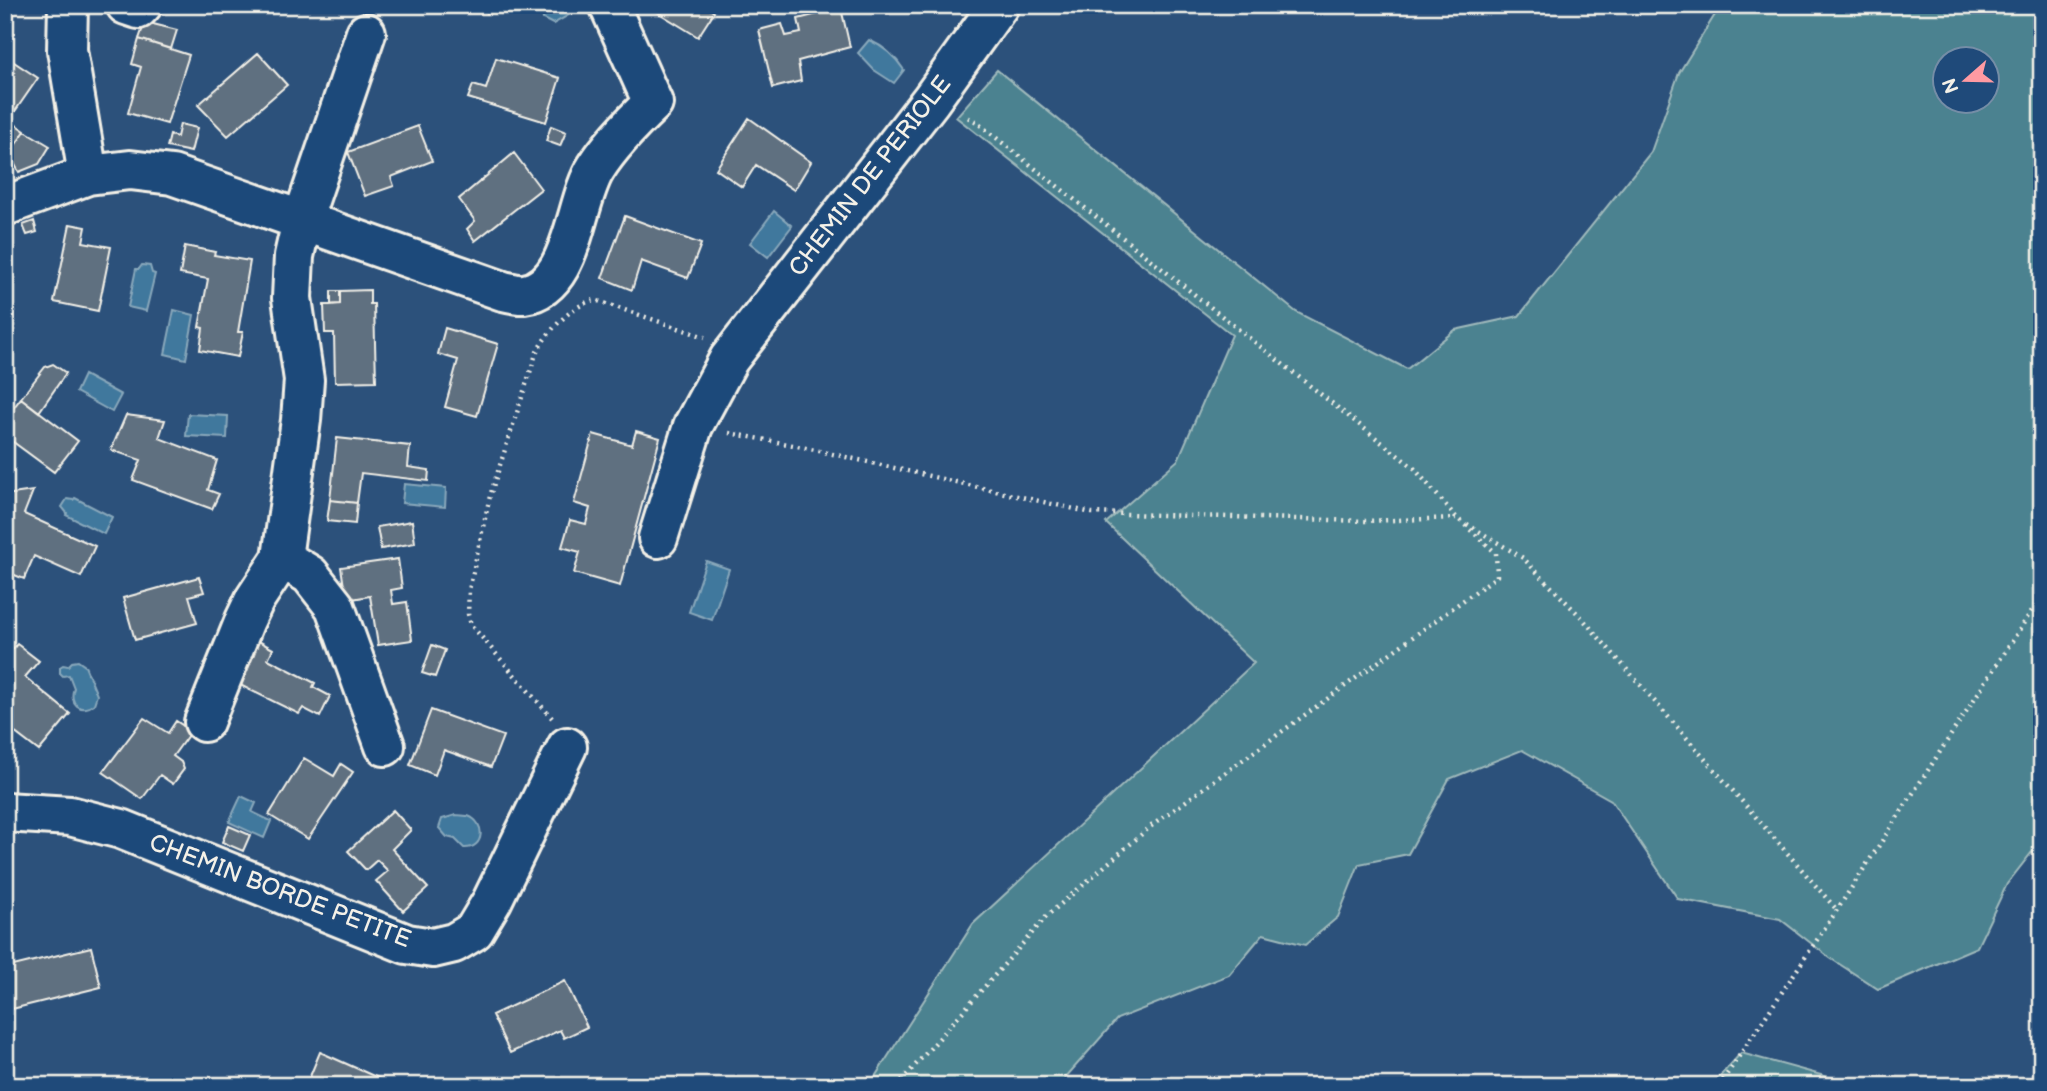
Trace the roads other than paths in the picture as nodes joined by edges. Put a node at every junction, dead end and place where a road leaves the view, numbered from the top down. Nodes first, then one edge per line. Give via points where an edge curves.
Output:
1 (68, 5) edge
2 (126, 5) edge
3 (142, 5) edge
4 (610, 5) edge
5 (999, 5) edge
6 (366, 33) dead end
7 (88, 175) junction
8 (5, 206) edge
9 (302, 221) junction
10 (658, 538) dead end
11 (282, 558) junction
12 (204, 722) dead end
13 (385, 746) dead end
14 (567, 747) road end
15 (5, 812) edge

1 - 7 street via 66,50
2 - 3 street via 138,9
4 - 9 street via 653,103 595,169 551,281 523,294 503,291
5 - 10 street, CHEMIN DE PERIOLE via 931,100 729,359 693,426
6 - 9 street
7 - 8 street
7 - 9 street via 130,170 172,174
9 - 11 street via 292,298 304,380
11 - 12 street via 245,620
11 - 13 street via 310,575 335,607
14 - 15 street, CHEMIN BORDE PETITE via 474,930 454,943 433,948 407,944 121,830 70,816

